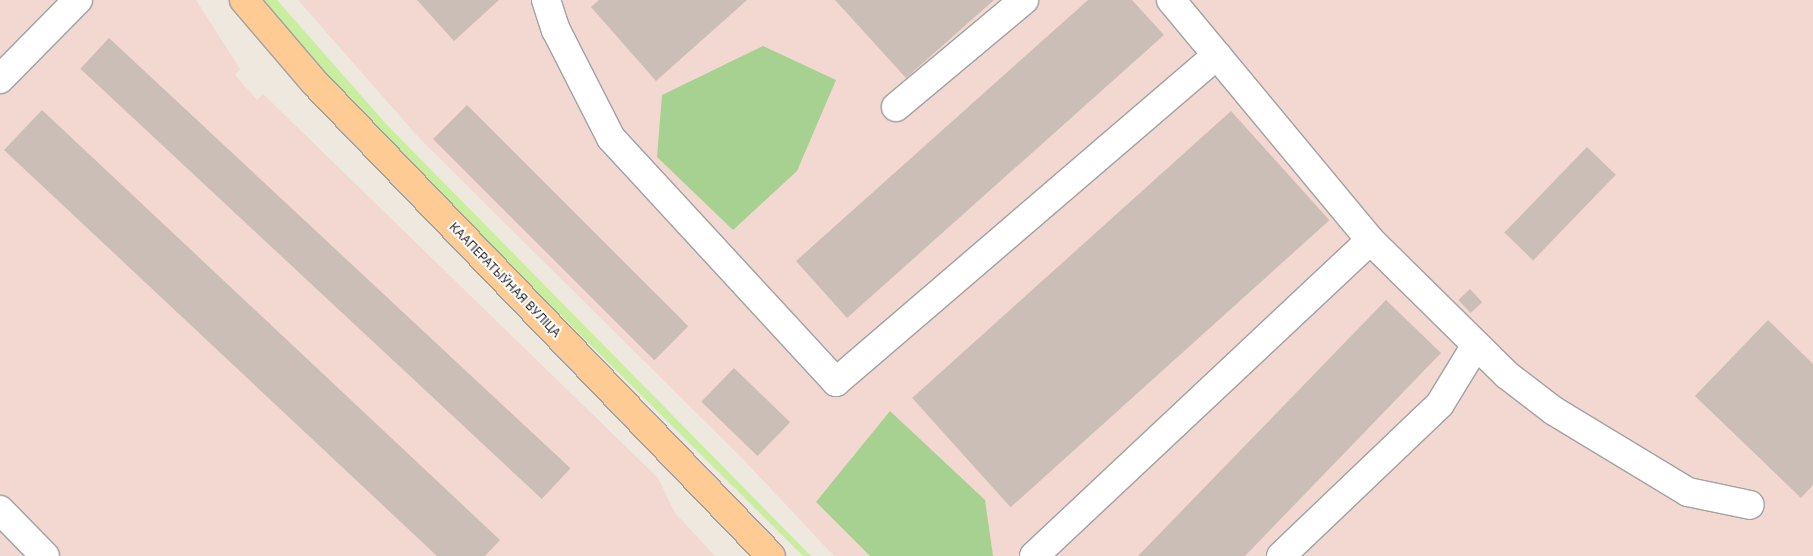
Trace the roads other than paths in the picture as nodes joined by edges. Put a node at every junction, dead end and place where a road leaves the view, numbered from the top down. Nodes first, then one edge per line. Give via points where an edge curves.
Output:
1 (78, 0) edge
2 (244, 0) edge
3 (546, 0) edge
4 (1024, 0) edge
5 (1171, 0) edge
6 (1217, 55) junction
7 (0, 79) edge
8 (896, 107) dead end
9 (1370, 240) junction
10 (1476, 345) junction
11 (1750, 505) dead end
12 (0, 510) edge
13 (45, 556) edge
14 (771, 556) edge
15 (1034, 556) edge
16 (1281, 556) edge

1 - 7 lane
2 - 14 main road, КААПЕРАТЫЎНАЯ ВУЛІЦА via 314,82
3 - 6 lane via 556,30 612,138 836,382
4 - 8 lane
5 - 6 lane
6 - 9 lane
9 - 10 lane
9 - 15 lane
10 - 11 lane via 1507,375 1554,410 1688,492
10 - 16 lane via 1440,404
12 - 13 lane

